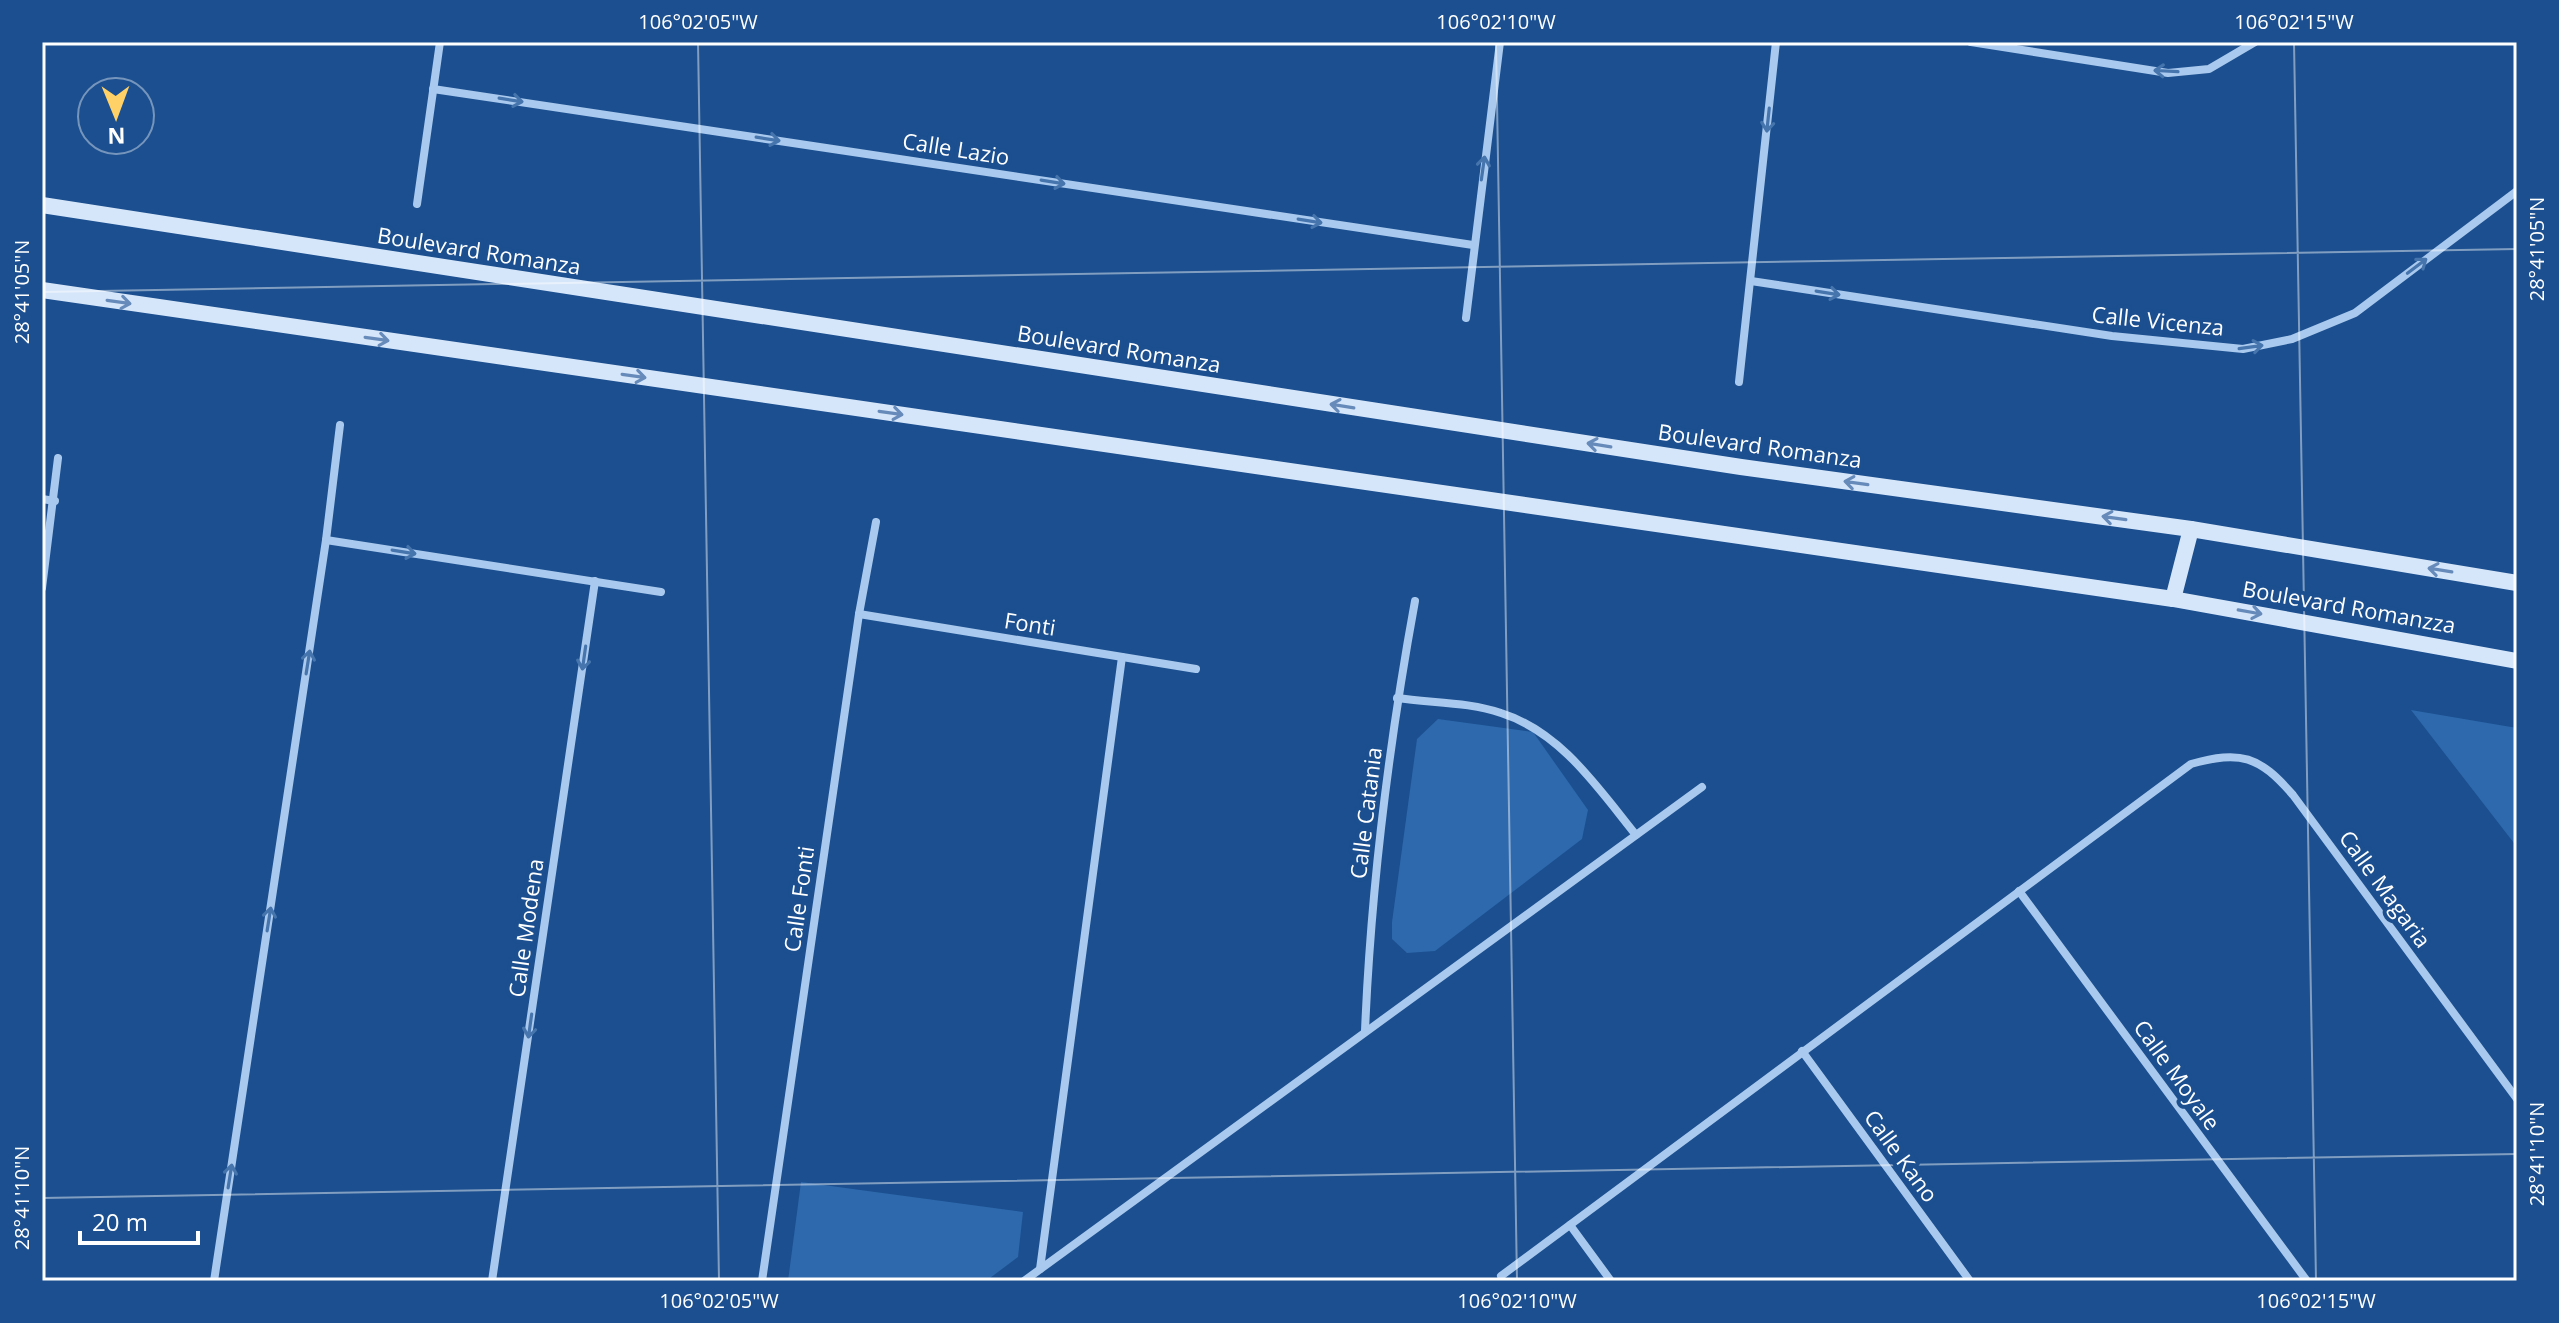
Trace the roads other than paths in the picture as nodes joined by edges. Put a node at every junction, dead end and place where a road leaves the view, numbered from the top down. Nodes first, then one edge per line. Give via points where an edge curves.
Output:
1 (440, 42) edge
2 (1500, 42) edge
3 (1776, 42) edge
4 (1971, 42) edge
5 (2255, 42) edge
6 (433, 89) junction
7 (2517, 191) edge
8 (417, 204) dead end
9 (42, 205) edge
10 (1473, 245) junction
11 (1751, 281) junction
12 (42, 290) edge
13 (1466, 318) dead end
14 (1739, 382) dead end
15 (340, 425) dead end
16 (58, 458) dead end
17 (42, 499) edge
18 (55, 501) junction
19 (876, 522) dead end
20 (2191, 529) junction
21 (326, 540) junction
22 (595, 581) junction
23 (2517, 583) edge
24 (42, 588) edge
25 (661, 592) dead end
26 (2173, 599) junction
27 (1415, 601) dead end
28 (859, 614) junction
29 (1122, 657) junction
30 (2517, 661) edge
31 (1196, 669) dead end
32 (1397, 698) junction
33 (1702, 787) dead end
34 (1636, 835) junction
35 (2019, 891) junction
36 (1365, 1031) junction
37 (1802, 1051) junction
38 (2517, 1099) edge
39 (1570, 1225) junction
40 (1040, 1269) junction
41 (1501, 1276) dead end
42 (214, 1281) edge
43 (492, 1281) edge
44 (762, 1281) edge
45 (1024, 1281) edge
46 (1611, 1281) edge
47 (1970, 1281) edge
48 (2307, 1281) edge

1 - 6 street
10 -> 2 street
3 -> 11 street
5 -> 4 street via 2209,69 2168,73
6 - 8 street
6 -> 10 street, Calle Lazio
11 -> 7 street, Calle Vicenza via 2112,336 2243,349 2292,339 2355,313
20 -> 9 main road, Boulevard Romanza via 1741,467
10 - 13 street
11 - 14 street
12 -> 26 main road
15 - 21 street
16 - 18 street
17 - 18 street
18 - 24 street
19 - 28 street, Calle Fonti
23 -> 20 main road
20 - 26 main road
21 -> 22 street
42 -> 21 street
22 - 25 street
22 -> 43 street, Calle Modena
26 -> 30 main road, Boulevard Romanzza
27 - 32 street, Calle Catania
28 - 29 street, Fonti
28 - 44 street, Calle Fonti
29 - 31 street, Fonti
29 - 40 street
32 - 34 street via 1500,712 1542,731
32 - 36 street, Calle Catania via 1371,919
33 - 34 street
34 - 36 street
35 - 37 street
35 - 38 street, Calle Magaria via 2191,764 2224,755 2250,760 2273,772
35 - 48 street, Calle Moyale
36 - 40 street
37 - 39 street
37 - 47 street, Calle Kano
39 - 41 street
39 - 46 street
40 - 45 street

